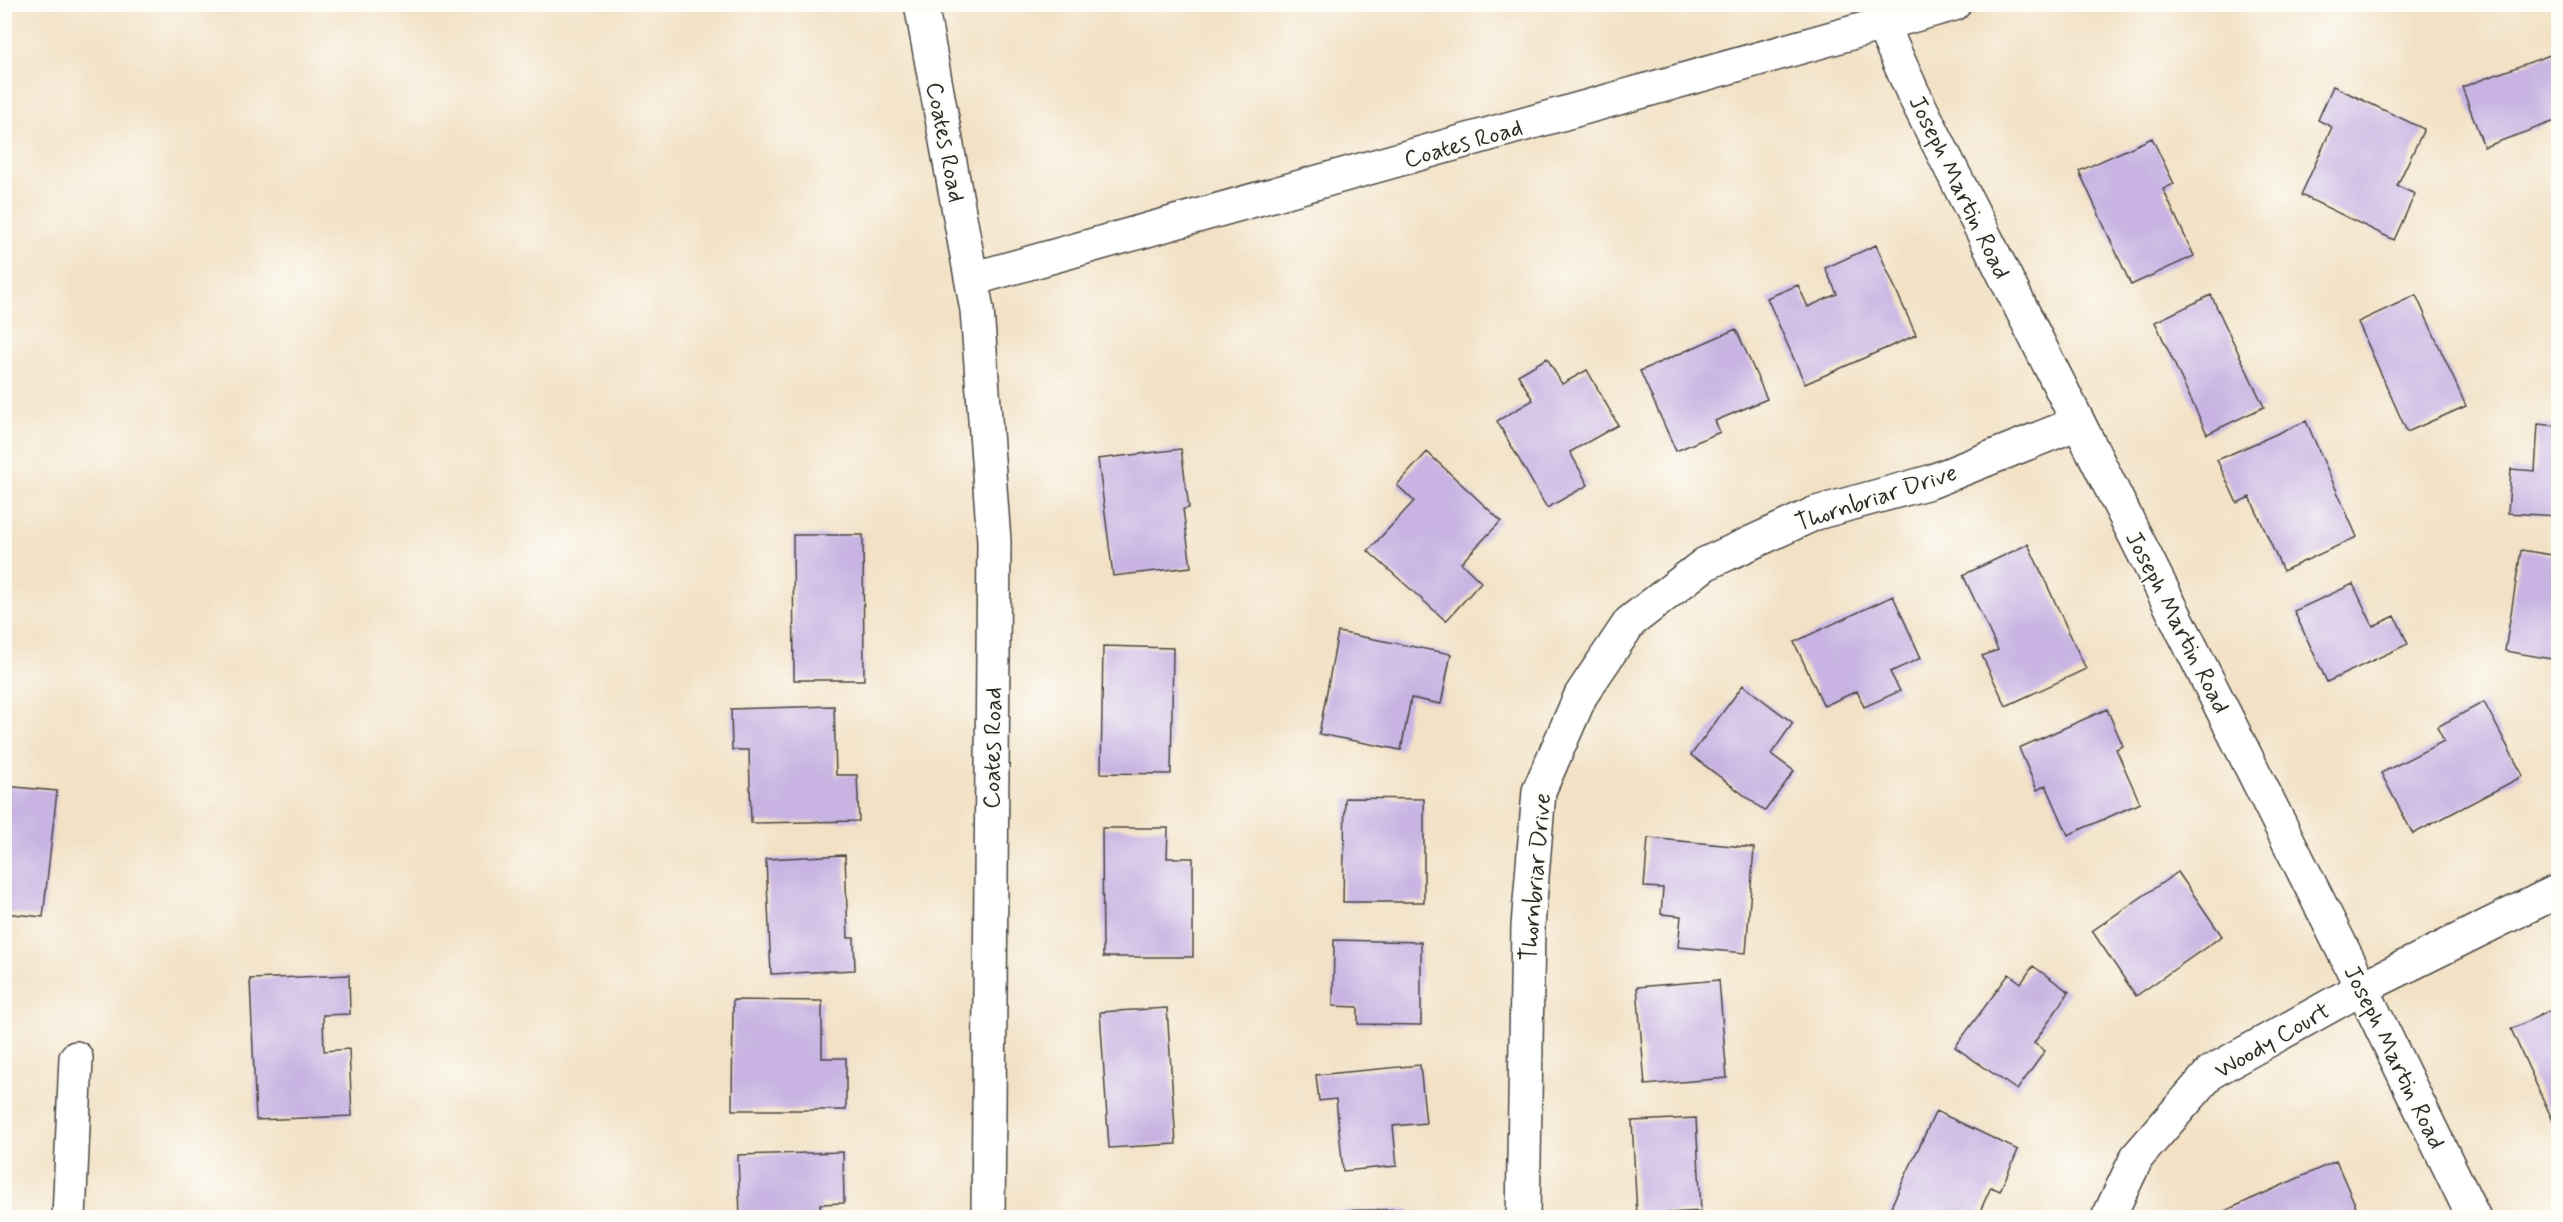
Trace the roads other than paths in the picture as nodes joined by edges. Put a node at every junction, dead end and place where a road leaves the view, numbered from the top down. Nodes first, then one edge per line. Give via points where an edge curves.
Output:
1 (921, 4) edge
2 (1954, 4) edge
3 (1883, 26) junction
4 (972, 279) junction
5 (2078, 423) junction
6 (2559, 891) edge
7 (2362, 988) junction
8 (76, 1058) dead end
9 (69, 1218) edge
10 (987, 1218) edge
11 (1523, 1218) edge
12 (2108, 1218) edge
13 (2474, 1218) edge

1 - 4 street, Coates Road
2 - 3 street, Coates Road
3 - 4 street, Coates Road
3 - 5 street, Joseph Martin Road
4 - 10 street, Coates Road via 994,541
5 - 7 street, Joseph Martin Road
5 - 11 street, Thornbriar Drive via 1930,482 1816,513 1705,564 1630,622 1581,695 1539,791 1528,927
6 - 7 street, Woody Court
7 - 12 street, Woody Court via 2211,1072 2137,1157
7 - 13 street, Joseph Martin Road
8 - 9 street

